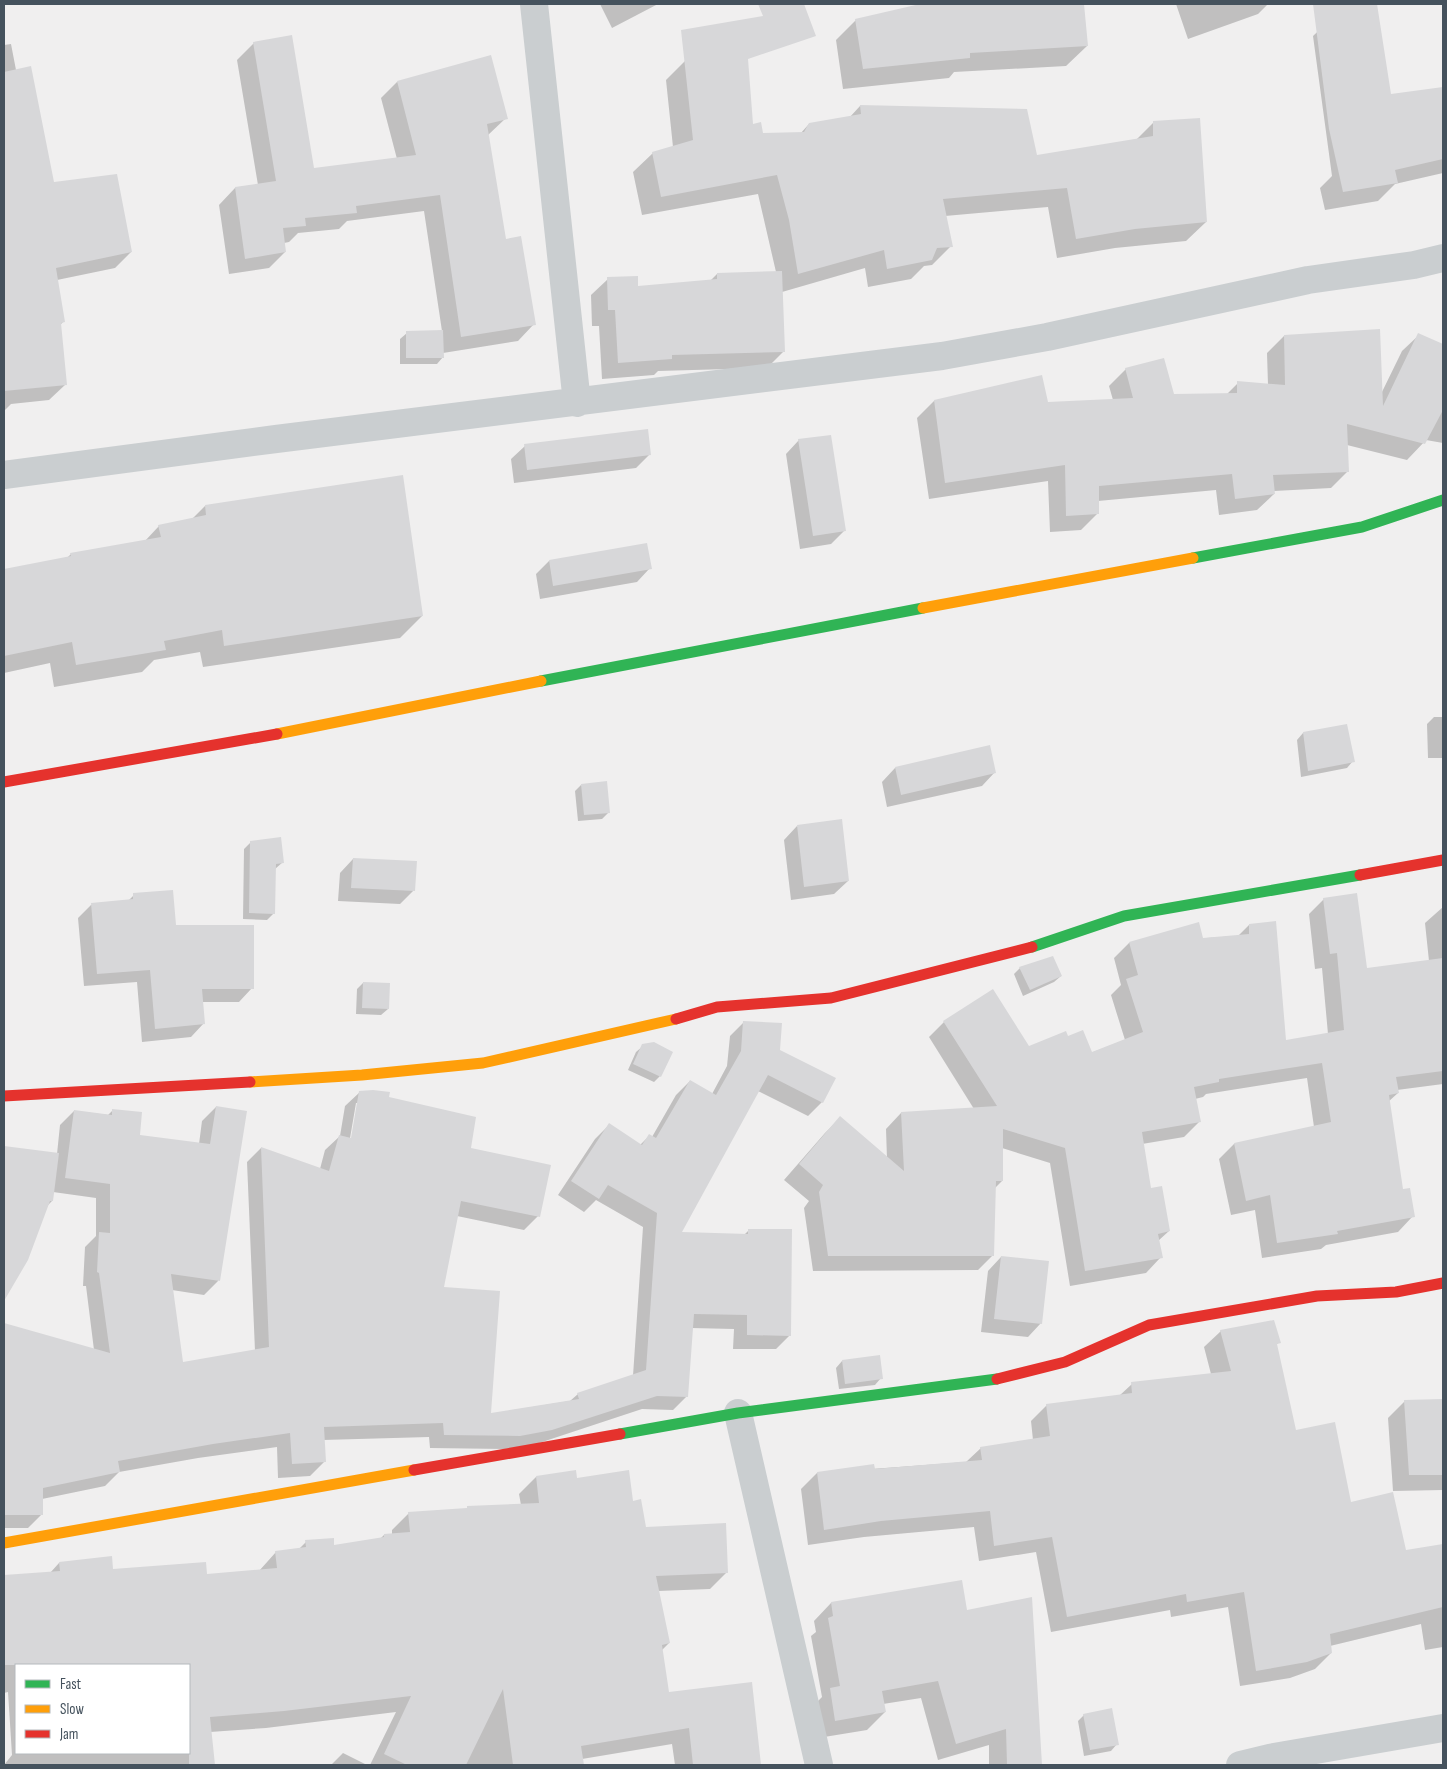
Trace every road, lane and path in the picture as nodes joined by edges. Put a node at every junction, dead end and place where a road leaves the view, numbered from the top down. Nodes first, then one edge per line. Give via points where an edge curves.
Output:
1 (534, 4) edge
2 (1443, 258) edge
3 (577, 403) junction
4 (4, 475) edge
5 (1443, 500) edge
6 (4, 782) edge
7 (1443, 860) edge
8 (4, 1096) edge
9 (1443, 1283) edge
10 (738, 1413) junction
11 (4, 1544) edge
12 (1443, 1728) edge
13 (819, 1765) edge
14 (1240, 1765) edge

1 - 3 street
2 - 3 street via 1308,280 1047,338 942,356
3 - 4 street
5 - 6 street via 1362,527 759,638 241,742
7 - 8 street via 1124,916 1025,949 831,998 717,1007 654,1026 483,1063 362,1075
9 - 10 street via 1396,1292 1318,1296 1149,1325 1065,1362 989,1381
10 - 11 street
10 - 13 street
12 - 14 street

